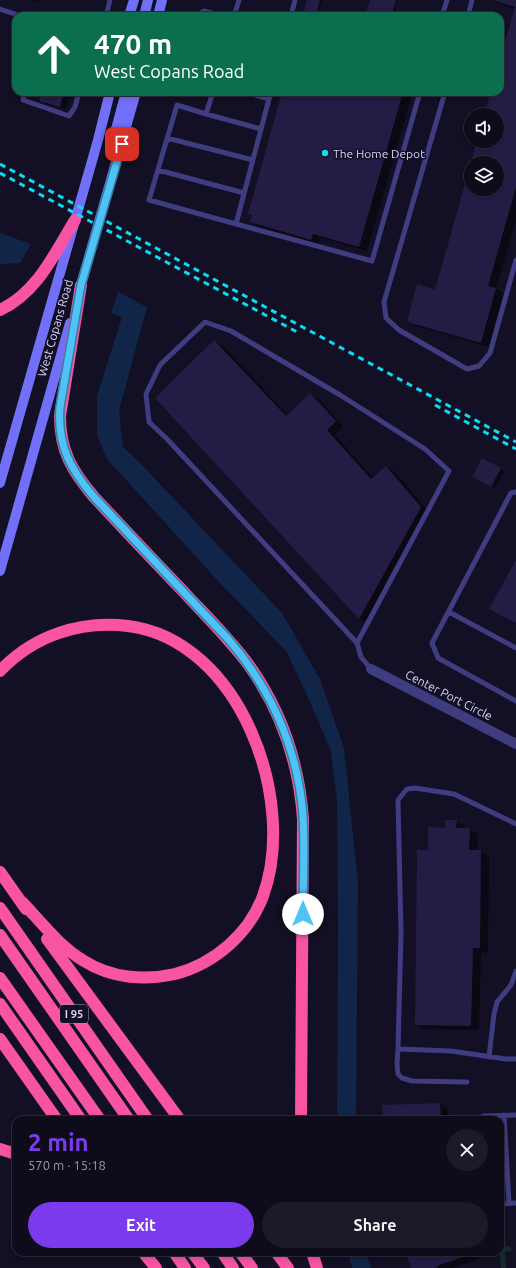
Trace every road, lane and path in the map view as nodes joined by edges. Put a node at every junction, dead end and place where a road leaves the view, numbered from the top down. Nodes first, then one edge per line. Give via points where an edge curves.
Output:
1 (110, 0) edge
2 (134, 0) edge
3 (148, 0) edge
4 (162, 0) edge
5 (239, 0) edge
6 (289, 0) edge
7 (447, 0) edge
8 (472, 0) edge
9 (295, 1) edge
10 (0, 9) edge
11 (107, 12) edge
12 (131, 12) edge
13 (145, 12) edge
14 (159, 12) edge
15 (235, 12) edge
16 (292, 12) edge
17 (443, 12) edge
18 (469, 12) edge
19 (12, 13) edge
20 (24, 96) edge
21 (78, 96) edge
22 (109, 96) edge
23 (125, 96) edge
24 (135, 96) edge
25 (212, 96) edge
26 (259, 96) edge
27 (270, 96) edge
28 (419, 96) edge
29 (444, 96) edge
30 (269, 99) junction
31 (206, 114) junction
32 (261, 128) junction
33 (167, 138) junction
34 (118, 157) junction
35 (253, 160) junction
36 (158, 170) junction
37 (244, 193) junction
38 (75, 220) junction
39 (236, 224) junction
40 (516, 260) edge
41 (81, 285) junction
42 (0, 310) edge
43 (0, 483) edge
44 (516, 492) edge
45 (0, 571) edge
46 (449, 612) junction
47 (357, 643) junction
48 (516, 648) edge
49 (371, 669) joint
50 (0, 671) edge
51 (516, 701) edge
52 (516, 744) edge
53 (516, 824) edge
54 (0, 872) edge
55 (22, 902) junction
56 (0, 908) edge
57 (0, 935) edge
58 (516, 971) edge
59 (0, 978) edge
60 (0, 1004) edge
61 (0, 1039) edge
62 (398, 1049) junction
63 (490, 1057) junction
64 (516, 1059) edge
65 (467, 1082) dead end
66 (504, 1115) junction
67 (516, 1115) edge
68 (54, 1116) edge
69 (78, 1116) edge
70 (97, 1116) edge
71 (126, 1116) edge
72 (145, 1116) edge
73 (177, 1116) edge
74 (301, 1116) edge
75 (483, 1116) edge
76 (0, 1149) edge
77 (12, 1153) edge
78 (509, 1203) junction
79 (516, 1203) edge
80 (504, 1204) edge
81 (146, 1256) edge
82 (152, 1256) edge
83 (177, 1256) edge
84 (195, 1256) edge
85 (225, 1256) edge
86 (243, 1256) edge
87 (279, 1256) edge
88 (313, 1256) edge
89 (156, 1268) edge
90 (160, 1268) edge
91 (185, 1268) edge
92 (204, 1268) edge
93 (233, 1268) edge
94 (252, 1268) edge
95 (288, 1268) edge
96 (316, 1268) edge

1 - 11 lane
2 - 12 main road
3 - 13 main road
4 - 14 main road
5 - 15 lane
6 - 9 lane
7 - 17 lane
8 - 18 lane
9 - 16 lane
10 - 19 lane
20 - 21 lane via 23,100 69,116
22 - 38 main road, West Copans Road
23 - 34 main road via 116,129
24 - 34 main road, West Copans Road
25 - 31 lane
26 - 30 lane
27 - 30 lane
28 - 39 lane via 372,261
29 - 40 lane via 384,302 386,318 399,330 467,369 479,366 490,353
30 - 32 lane
31 - 32 lane
31 - 33 lane via 177,105
32 - 35 lane
33 - 35 lane
33 - 36 lane
34 - 41 main road, West Copans Road
35 - 37 lane
36 - 37 lane
36 - 39 lane via 149,200
37 - 39 lane
38 - 42 highway via 38,279 25,293
38 - 43 main road, West Copans Road
41 - 45 main road, West Copans Road
41 - 74 highway via 60,416 63,447 70,464 94,497 247,663 274,708 292,755 300,787 303,819
44 - 46 lane via 511,493
46 - 48 lane
46 - 51 lane via 432,643 438,658
47 - 47 lane via 149,422 146,394 160,364 205,322 231,331 340,395 425,450 449,471
47 - 49 lane via 361,657
49 - 52 street, Center Port Circle
50 - 55 highway via 39,640 85,626 133,627 156,633 179,644 209,667 243,715 265,770 272,816 272,854 268,879 252,917 238,935 220,951 201,964 179,972 140,978 120,975 93,966 64,947
53 - 62 lane via 454,794 415,788 407,789 398,800 401,933
54 - 55 highway
55 - 73 highway
56 - 72 highway, I 95
57 - 71 highway
58 - 63 lane via 511,985 497,1002
59 - 70 highway
60 - 69 highway
61 - 68 highway
62 - 63 lane via 451,1051
62 - 65 lane via 398,1074 402,1078 412,1081
63 - 64 lane
66 - 67 lane
66 - 75 lane
66 - 78 lane
76 - 77 highway
78 - 79 lane
78 - 80 lane
81 - 89 highway
82 - 90 highway
83 - 91 highway
84 - 92 highway
85 - 93 highway
86 - 94 highway
87 - 95 highway
88 - 96 highway

